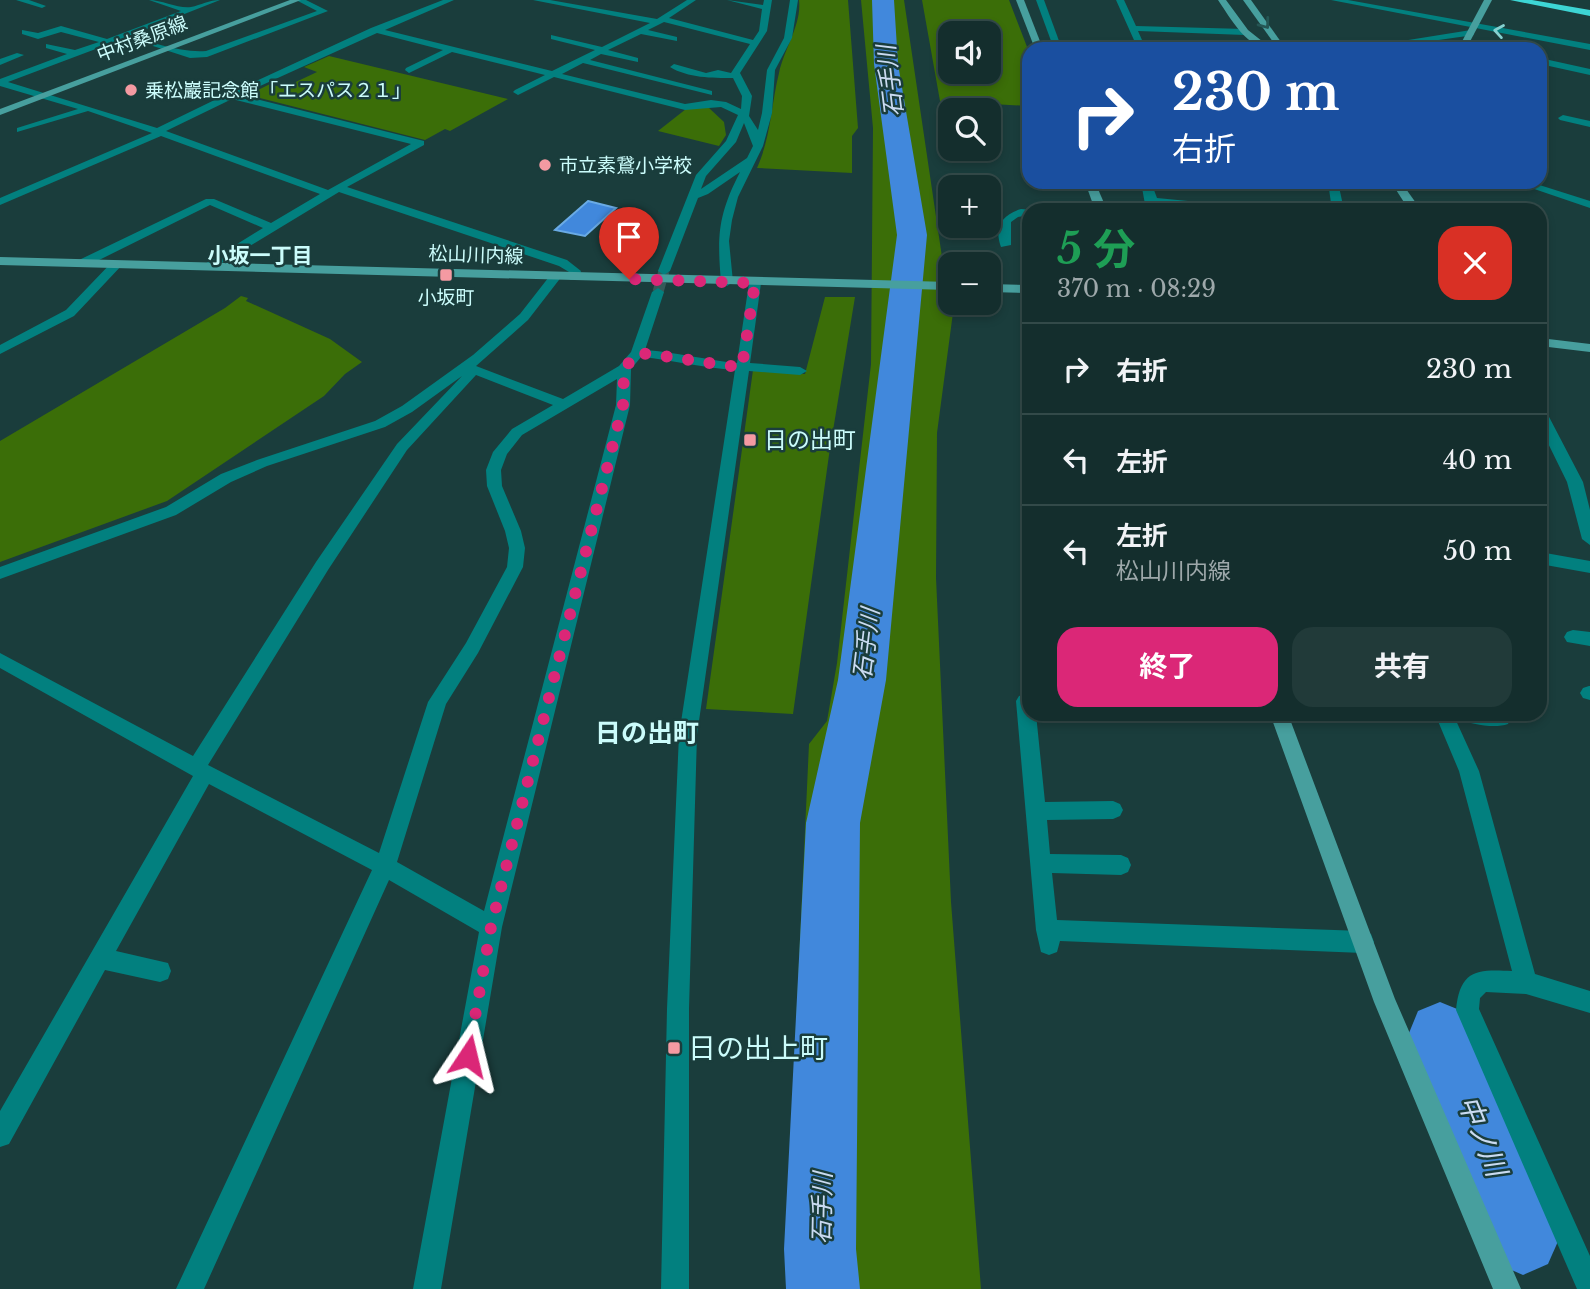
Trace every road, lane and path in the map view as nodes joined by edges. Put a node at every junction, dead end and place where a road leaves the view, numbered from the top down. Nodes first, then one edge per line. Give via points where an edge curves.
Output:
1 (20, 0) edge
2 (153, 0) edge
3 (216, 0) edge
4 (299, 0) edge
5 (450, 0) edge
6 (537, 0) edge
7 (692, 0) edge
8 (732, 0) edge
9 (793, 0) edge
10 (1020, 0) edge
11 (1040, 0) edge
12 (1120, 0) edge
13 (1222, 0) edge
14 (1247, 0) edge
15 (1335, 0) edge
16 (1488, 0) edge
17 (1515, 0) edge
18 (1549, 0) edge
19 (1368, 3) edge
20 (768, 4) edge
21 (43, 6) dead end
22 (1590, 9) edge
23 (187, 10) junction
24 (661, 20) junction
25 (1131, 27) junction
26 (1473, 29) junction
27 (374, 30) junction
28 (641, 31) junction
29 (25, 32) dead end
30 (1245, 32) junction
31 (554, 37) dead end
32 (674, 39) dead end
33 (1546, 39) junction
34 (115, 41) junction
35 (1036, 42) edge
36 (1055, 42) edge
37 (1138, 42) edge
38 (1259, 42) edge
39 (1277, 42) edge
40 (1397, 42) edge
41 (1466, 42) edge
42 (1540, 42) edge
43 (756, 43) junction
44 (49, 46) dead end
45 (1590, 47) edge
46 (168, 48) junction
47 (449, 50) junction
48 (602, 50) junction
49 (78, 54) junction
50 (20, 55) dead end
51 (581, 60) junction
52 (635, 60) dead end
53 (0, 62) edge
54 (1547, 63) edge
55 (410, 70) dead end
56 (771, 70) junction
57 (1590, 72) edge
58 (552, 74) junction
59 (662, 74) dead end
60 (732, 74) junction
61 (209, 82) dead end
62 (0, 83) edge
63 (753, 90) junction
64 (243, 91) junction
65 (518, 92) dead end
66 (709, 93) junction
67 (44, 96) junction
68 (232, 96) junction
69 (704, 104) junction
70 (725, 104) junction
71 (89, 108) junction
72 (0, 112) edge
73 (745, 115) junction
74 (1563, 118) dead end
75 (729, 124) junction
76 (1590, 124) edge
77 (20, 130) dead end
78 (160, 131) junction
79 (758, 146) junction
80 (751, 160) junction
81 (1541, 189) edge
82 (334, 191) junction
83 (693, 196) junction
84 (0, 202) edge
85 (1590, 205) edge
86 (1022, 212) edge
87 (272, 228) junction
88 (1005, 245) dead end
89 (0, 261) edge
90 (83, 263) junction
91 (117, 264) junction
92 (206, 267) junction
93 (664, 271) tunnel mouth
94 (556, 276) junction
95 (574, 277) junction
96 (727, 282) junction
97 (755, 283) junction
98 (938, 286) edge
99 (1001, 288) edge
100 (1022, 289) edge
101 (658, 292) tunnel mouth
102 (1547, 343) edge
103 (1590, 348) edge
104 (0, 350) edge
105 (637, 353) junction
106 (742, 367) junction
107 (470, 368) junction
108 (624, 369) junction
109 (800, 371) dead end
110 (563, 404) junction
111 (1547, 427) edge
112 (1590, 539) edge
113 (1547, 559) edge
114 (1590, 567) edge
115 (0, 573) edge
116 (0, 660) edge
117 (1027, 721) edge
118 (1282, 721) edge
119 (1447, 721) edge
120 (200, 771) junction
121 (1035, 810) junction
122 (1113, 810) dead end
123 (1041, 863) junction
124 (1121, 865) dead end
125 (385, 866) junction
126 (491, 927) junction
127 (1363, 942) junction
128 (100, 958) junction
129 (160, 971) dead end
130 (1526, 983) junction
131 (1590, 1002) edge
132 (0, 1135) edge
133 (1590, 1287) edge
134 (190, 1289) edge
135 (427, 1289) edge
136 (675, 1289) edge
137 (1507, 1289) edge

1 - 21 street
2 - 23 street
3 - 23 street
4 - 46 street, 中村桑原線
4 - 46 street via 324,11 207,54 190,55
5 - 27 street
6 - 24 street
7 - 24 street
8 - 20 street
9 - 56 street via 788,38
10 - 35 street
11 - 36 street
12 - 25 street
13 - 30 street
14 -> 39 street
15 - 19 street
16 - 26 street
17 - 22 highway
18 - 22 highway
19 - 26 street
20 - 43 street
23 - 34 street
24 - 28 street
24 - 43 street
25 - 30 street
25 - 37 street
33 -> 26 street
26 - 40 street
26 - 41 street
27 - 47 street
27 - 64 street
28 - 32 street
28 - 48 street
29 - 34 street via 38,36 61,29
30 - 38 street
31 - 48 street
33 - 42 street
33 - 45 street
34 - 46 street
34 - 49 street
43 - 60 street
44 - 49 street
46 - 67 street, 中村桑原線
47 - 55 street
47 - 58 street
48 - 51 street
48 - 52 street
49 - 62 street
50 - 53 street
51 - 58 street
51 - 66 street
54 - 57 street
56 - 63 street
56 - 79 street
58 - 65 street
58 - 69 street via 685,107
59 - 60 street via 678,64 706,76
60 - 63 street
60 - 66 street
61 - 64 street
62 - 67 street
63 - 70 street
63 - 73 street
64 - 68 street
66 - 69 street
67 - 71 street
67 - 72 street, 中村桑原線
68 - 78 street
68 - 82 street via 420,143
69 - 70 street
69 - 75 street
70 - 73 street
71 - 77 street
71 - 78 street
73 - 75 street
73 - 79 street via 754,127
74 - 76 street
75 - 83 street via 731,142 701,175
78 - 82 street
78 - 84 street
79 - 80 street
80 - 83 street
80 - 96 street via 726,220
81 - 85 street
82 - 87 street
82 - 95 street via 564,263 575,271
83 - 93 street
86 - 88 street via 1007,219 1002,230
87 - 90 street via 210,201
87 - 92 street
89 - 90 street, 松山川内線
90 - 91 street, 松山川内線
91 - 92 street, 松山川内線
91 - 104 street via 70,313
92 - 94 street, 松山川内線
94 - 95 street, 松山川内線
94 - 107 street via 524,317
95 - 96 street, 松山川内線
96 - 97 street, 松山川内線
97 - 98 street, 松山川内線
97 - 106 street
99 - 100 street
101 - 105 street
102 - 103 street
105 - 106 street
105 - 108 street
106 - 109 street
106 - 136 street via 688,735 678,1009
107 - 110 street
107 - 115 street via 380,424 262,463 226,478 171,511
107 - 120 street via 470,375 403,445 334,544
108 - 110 street
108 - 126 street via 623,405
110 - 125 street via 517,432 494,464 495,491 518,555 495,609 437,702
111 - 112 street via 1575,482
113 - 114 street
116 - 120 street
117 - 121 street
118 - 127 street
119 - 130 street via 1469,771
120 - 125 street
120 - 128 street
121 - 122 street
121 - 123 street
123 - 124 street
123 - 127 street via 1048,937
125 - 126 street
125 - 134 street
126 - 135 street
127 - 137 street
128 - 129 street
128 - 132 street
130 - 131 street
130 - 133 street via 1482,981 1469,992 1467,1010

